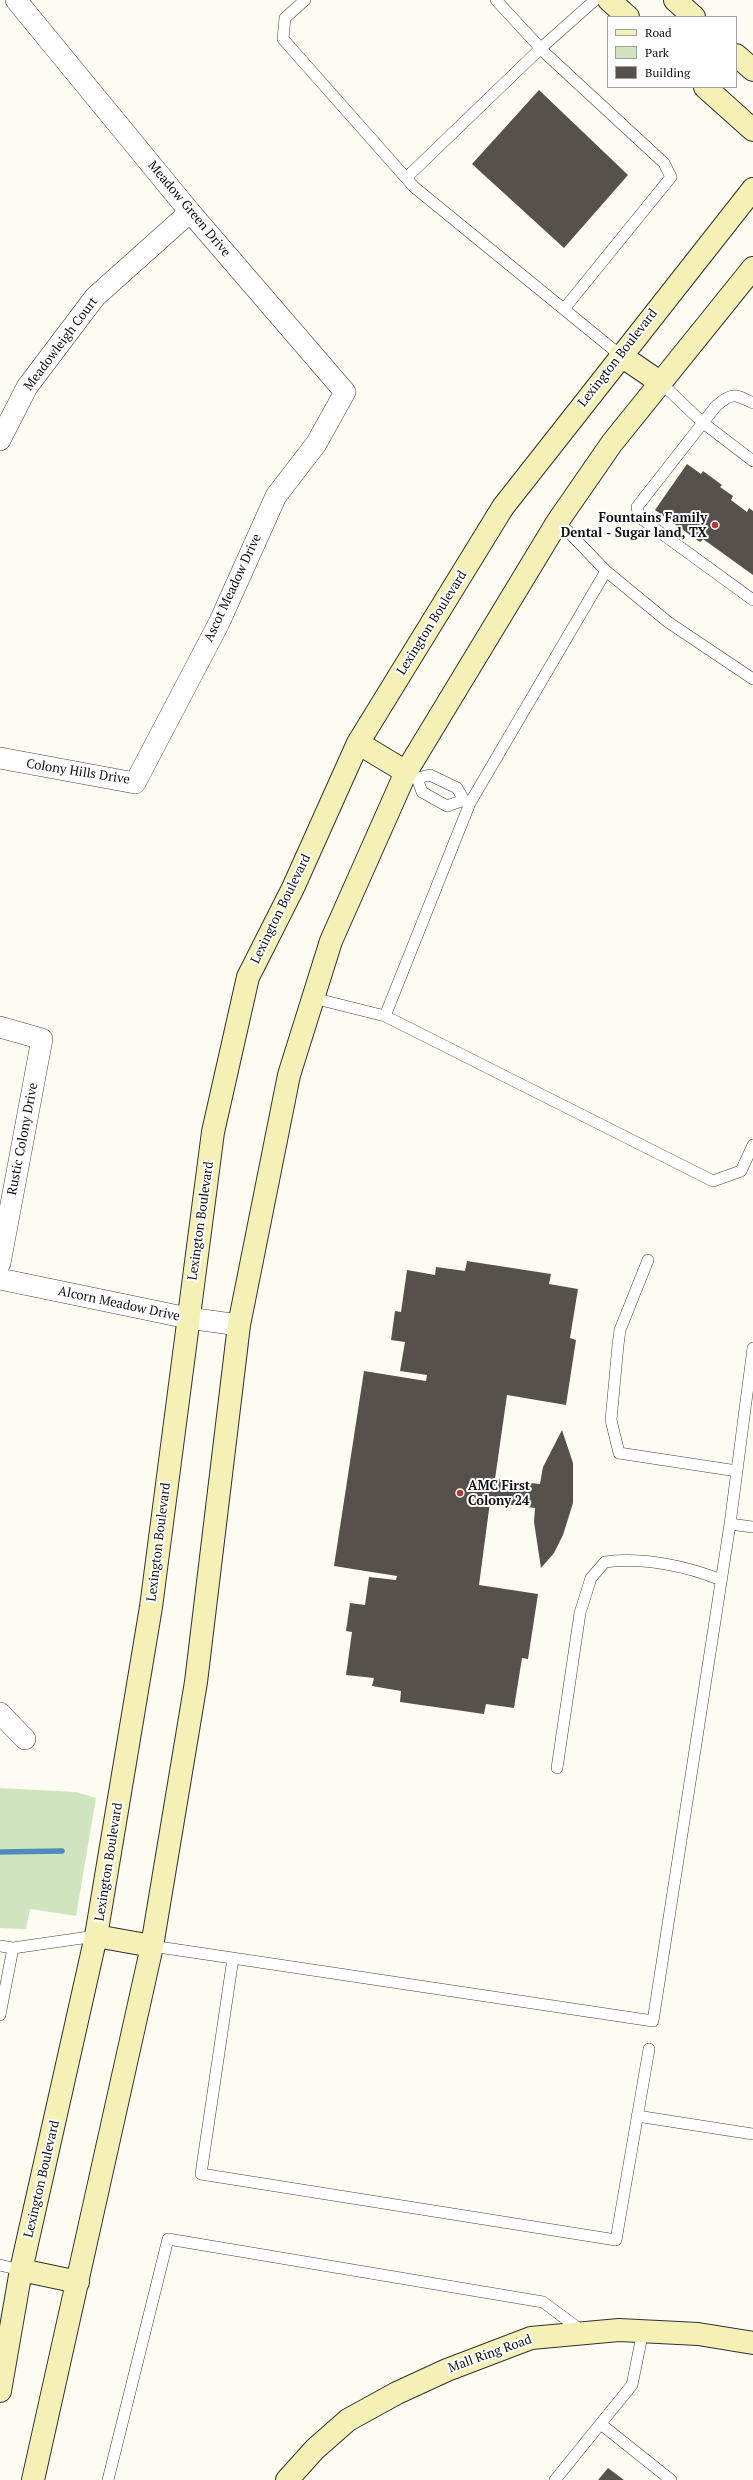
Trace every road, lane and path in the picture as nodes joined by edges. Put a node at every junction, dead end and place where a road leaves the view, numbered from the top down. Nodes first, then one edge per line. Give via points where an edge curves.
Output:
1 (16, 0) edge
2 (305, 0) edge
3 (496, 0) edge
4 (595, 0) edge
5 (609, 0) edge
6 (675, 0) edge
7 (627, 16) edge
8 (693, 16) edge
9 (541, 48) junction
10 (737, 56) edge
11 (753, 70) edge
12 (706, 88) edge
13 (753, 130) edge
14 (406, 178) junction
15 (753, 189) edge
16 (190, 212) junction
17 (753, 268) edge
18 (564, 309) junction
19 (620, 355) junction
20 (661, 383) junction
21 (753, 403) edge
22 (330, 420) joint
23 (702, 422) junction
24 (0, 440) edge
25 (753, 461) edge
26 (558, 521) junction
27 (606, 571) junction
28 (753, 600) edge
29 (753, 679) edge
30 (358, 743) junction
31 (0, 758) edge
32 (145, 763) joint
33 (412, 775) junction
34 (467, 802) junction
35 (313, 998) junction
36 (385, 1016) junction
37 (0, 1027) edge
38 (753, 1145) edge
39 (648, 1260) dead end
40 (0, 1263) edge
41 (0, 1279) edge
42 (188, 1318) junction
43 (239, 1325) junction
44 (753, 1348) edge
45 (737, 1471) junction
46 (730, 1524) junction
47 (753, 1527) edge
48 (721, 1580) junction
49 (0, 1714) edge
50 (24, 1739) dead end
51 (557, 1768) dead end
52 (96, 1936) junction
53 (0, 1946) edge
54 (152, 1946) junction
55 (13, 1948) junction
56 (234, 1958) junction
57 (0, 2015) edge
58 (649, 2049) dead end
59 (637, 2116) junction
60 (753, 2134) edge
61 (0, 2266) edge
62 (21, 2270) junction
63 (78, 2282) junction
64 (643, 2331) junction
65 (584, 2333) junction
66 (753, 2343) edge
67 (0, 2391) edge
68 (602, 2425) junction
69 (33, 2480) edge
70 (108, 2480) edge
71 (287, 2480) edge
72 (555, 2480) edge
73 (671, 2480) edge

1 - 16 street, Meadow Green Drive
2 - 14 lane via 285,18 283,39
3 - 9 lane
4 - 9 lane
5 - 7 main road
6 - 8 main road
9 - 14 lane
9 - 18 lane via 664,163 671,177
10 - 11 main road
12 - 13 main road
14 - 18 lane
15 - 19 main road, Lexington Boulevard
16 - 22 street, Meadow Green Drive via 345,392
16 - 24 street, Meadowleigh Court via 95,297 27,387
17 - 20 main road
18 - 19 lane
19 - 20 main road
19 - 30 main road, Lexington Boulevard via 503,507
20 - 23 lane
20 - 26 main road via 612,443
21 - 23 lane via 737,395 727,397
22 - 32 street, Ascot Meadow Drive via 316,444 276,496 219,623
23 - 25 lane
23 - 28 lane via 637,507 639,517
26 - 27 lane
26 - 33 main road
27 - 29 lane via 668,622
27 - 34 lane
30 - 33 main road
30 - 42 main road, Lexington Boulevard via 293,888 248,977 213,1132
31 - 32 street, Colony Hills Drive via 135,783
33 - 34 lane via 430,775 457,788
33 - 34 lane via 422,792 447,806
33 - 35 main road via 331,941
34 - 36 lane
35 - 36 lane
35 - 43 main road via 289,1075
36 - 38 lane via 713,1181 741,1171
37 - 40 street, Rustic Colony Drive via 42,1039
39 - 45 lane via 620,1330 611,1420 619,1453
41 - 42 street, Alcorn Meadow Drive
42 - 43 street, Alcorn Meadow Drive
42 - 52 main road, Lexington Boulevard via 151,1607
43 - 54 main road via 196,1682
44 - 45 lane
45 - 46 lane
46 - 47 lane
46 - 48 lane
48 - 51 lane via 699,1571 626,1559 605,1562 591,1578 580,1613
48 - 56 lane via 653,2021
49 - 50 street
52 - 54 main road
52 - 55 lane
52 - 62 main road, Lexington Boulevard
53 - 55 lane
54 - 56 lane
54 - 63 main road
55 - 57 lane
56 - 59 lane via 201,2174 616,2240
58 - 59 lane
59 - 60 lane
61 - 62 lane
62 - 63 main road
62 - 67 main road, Lexington Boulevard
63 - 69 main road
64 - 65 main road, Mall Ring Road
64 - 66 main road, Mall Ring Road via 698,2334
64 - 68 lane via 632,2385
65 - 70 lane via 544,2302 168,2239
65 - 71 main road, Mall Ring Road via 531,2338 447,2370 397,2393 348,2420
68 - 72 lane
68 - 73 lane

